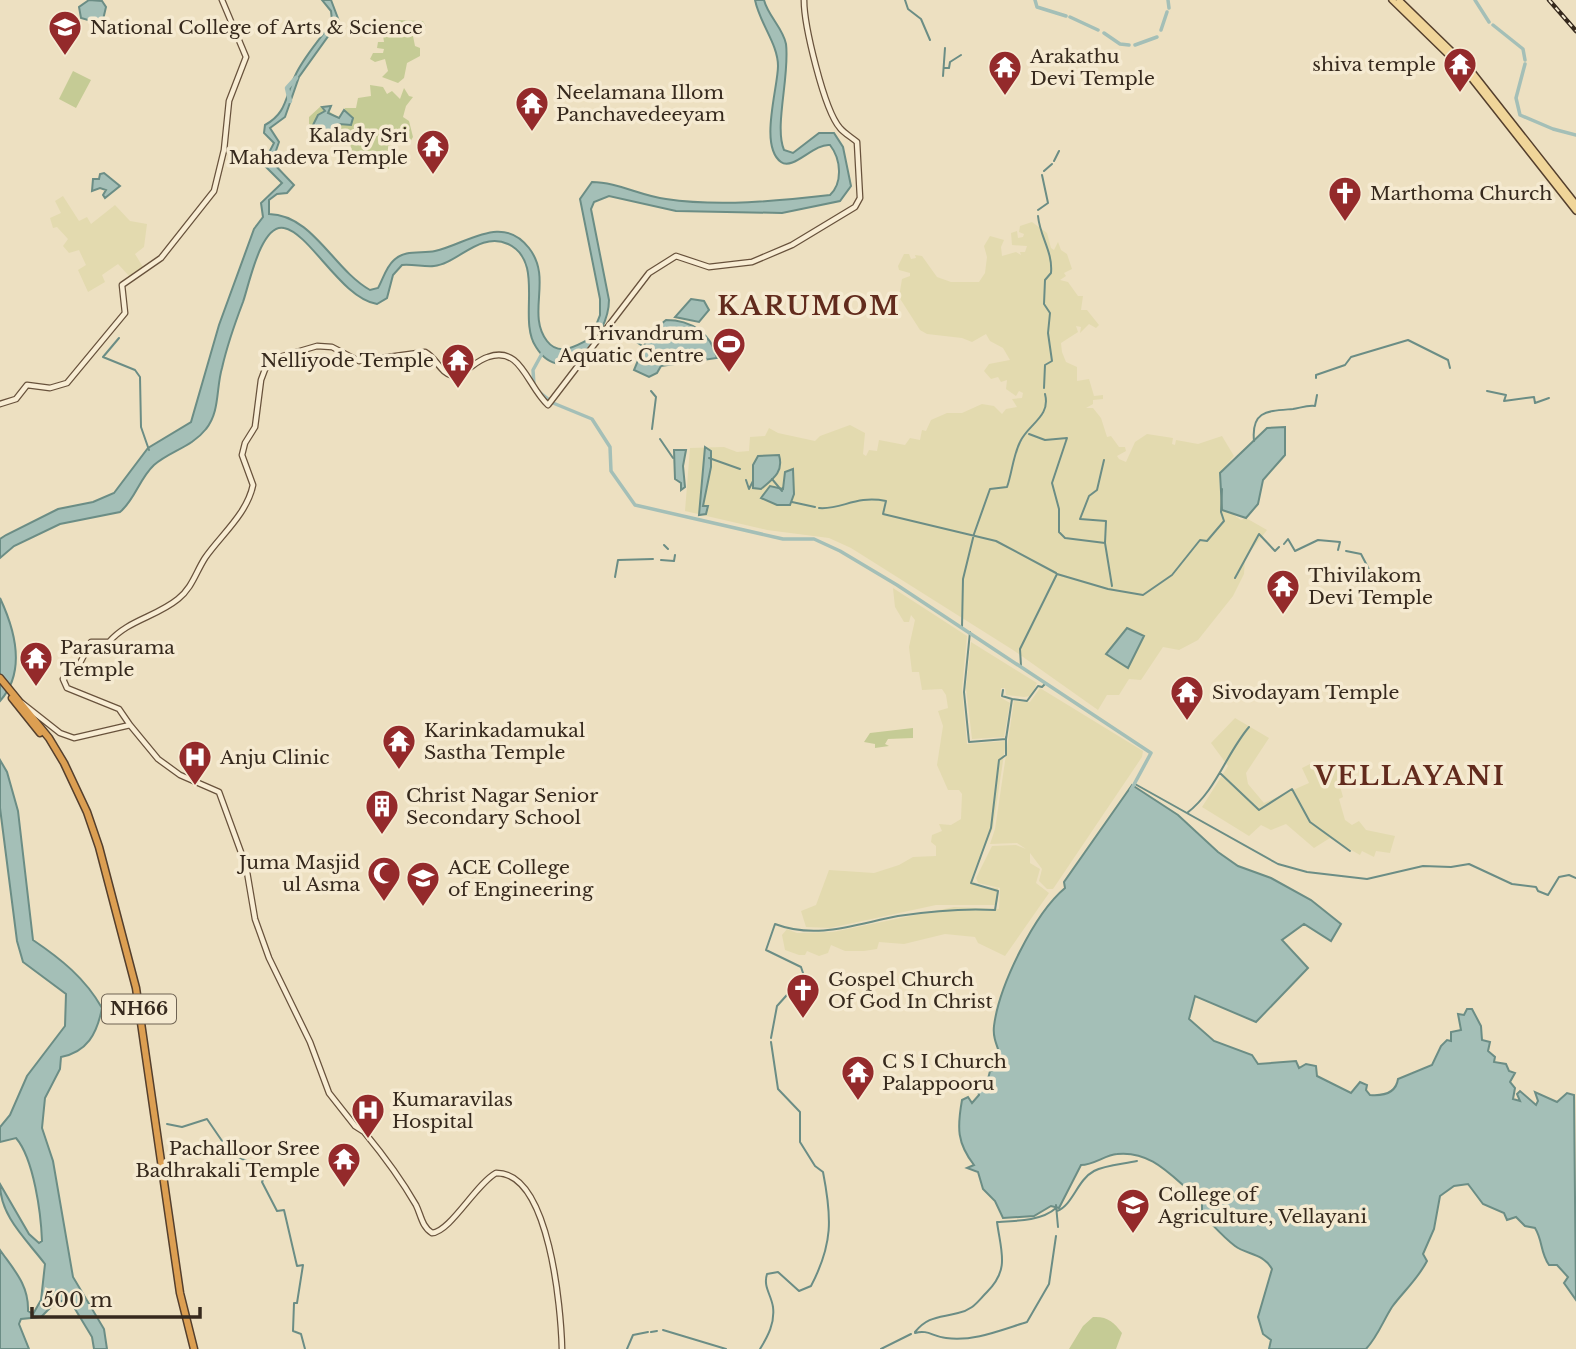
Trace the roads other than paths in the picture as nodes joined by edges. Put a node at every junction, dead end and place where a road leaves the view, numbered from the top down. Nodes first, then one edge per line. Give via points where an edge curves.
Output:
1 (222, 0) edge
2 (804, 0) edge
3 (1392, 0) edge
4 (1399, 0) edge
5 (1576, 204) edge
6 (1576, 211) edge
7 (0, 404) edge
8 (0, 678) edge
9 (0, 684) edge
10 (11, 694) junction
11 (21, 703) junction
12 (130, 725) junction
13 (192, 1349) edge
14 (562, 1349) edge

1 - 7 main road via 246,57 229,101 214,191 161,258 122,285 125,313 74,377 60,387 27,385 21,396
2 - 12 main road via 812,57 831,110 839,128 857,142 860,198 855,207 792,245 752,262 709,267 676,256 666,259 649,273 548,405 530,386 520,365 505,355 490,356 453,376 425,352 359,361 331,347 317,346 267,364 255,427 242,455 253,485 237,518 181,596 120,628 109,642 91,642 80,663 63,679 67,688 118,709
3 - 6 main road via 1468,74
4 - 5 main road via 1469,68
8 - 10 highway, NH66
9 - 10 highway, NH66
10 - 11 highway, NH66
10 - 13 highway, NH66 via 61,765 95,848 132,989 177,1302
11 - 12 main road via 60,733 74,738
11 - 13 highway, NH66 via 64,763 99,847 136,988
12 - 14 main road via 158,760 223,797 251,883 261,937 329,1093 391,1165 429,1232 444,1229 476,1189 496,1173 517,1180 526,1189 545,1232 561,1309

